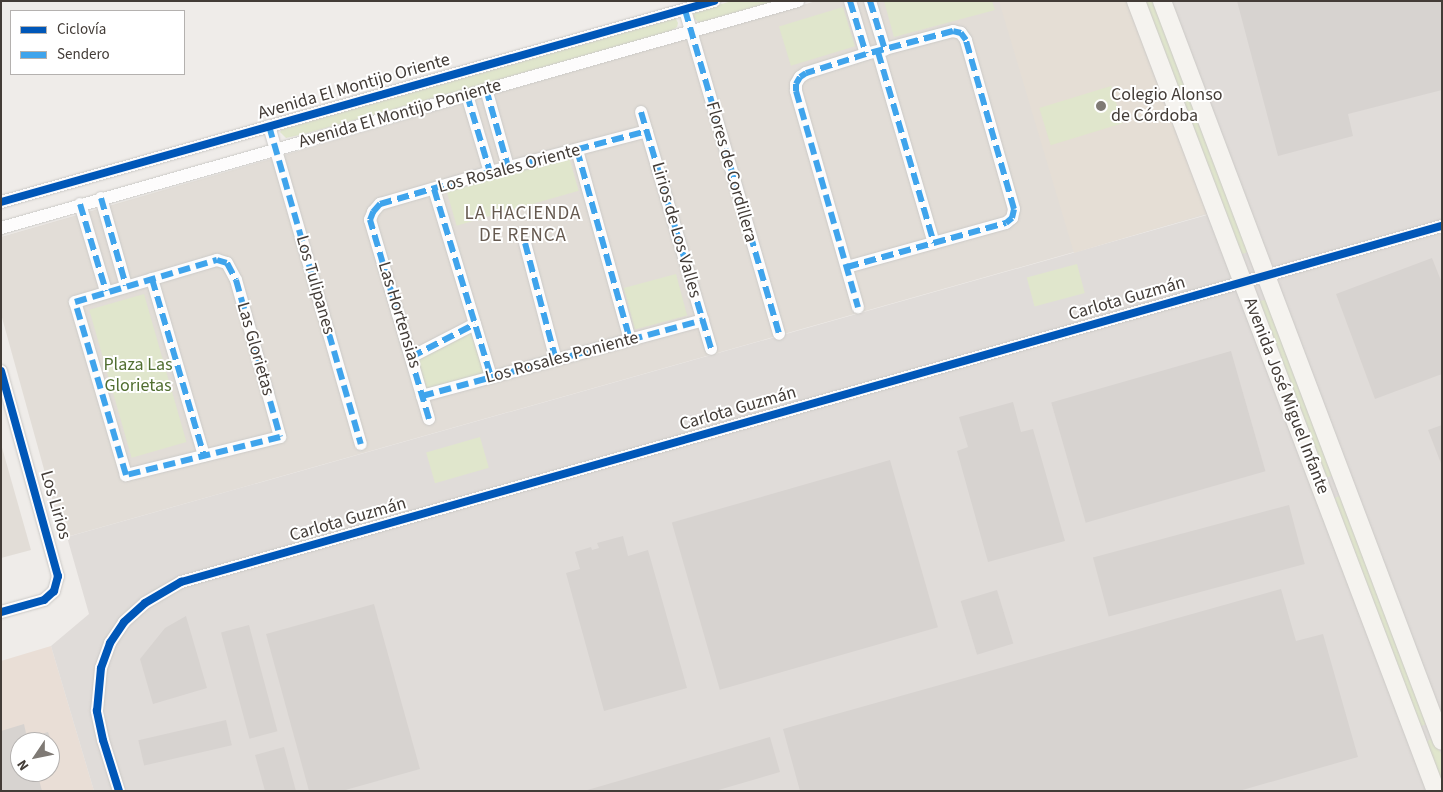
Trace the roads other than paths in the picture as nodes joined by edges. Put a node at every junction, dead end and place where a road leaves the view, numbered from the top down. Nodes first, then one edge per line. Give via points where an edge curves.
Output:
1 (714, 1) edge
2 (798, 1) edge
3 (850, 1) edge
4 (870, 1) edge
5 (1136, 1) edge
6 (1162, 1) edge
7 (684, 10) junction
8 (691, 33) junction
9 (876, 52) junction
10 (486, 89) junction
11 (467, 95) junction
12 (641, 112) dead end
13 (269, 126) junction
14 (647, 131) junction
15 (276, 149) junction
16 (577, 150) junction
17 (508, 167) junction
18 (490, 172) junction
19 (434, 189) junction
20 (101, 198) junction
21 (1, 202) edge
22 (80, 204) junction
23 (373, 212) joint
24 (1442, 226) edge
25 (1, 228) edge
26 (525, 243) dead end
27 (934, 243) junction
28 (847, 267) junction
29 (1266, 276) junction
30 (152, 279) junction
31 (1242, 282) junction
32 (126, 286) junction
33 (106, 291) junction
34 (858, 307) dead end
35 (702, 320) junction
36 (475, 324) junction
37 (779, 334) dead end
38 (630, 340) junction
39 (711, 349) dead end
40 (411, 357) junction
41 (556, 360) junction
42 (1, 371) edge
43 (491, 377) junction
44 (422, 396) junction
45 (429, 420) dead end
46 (361, 444) dead end
47 (204, 456) junction
48 (1346, 486) junction
49 (1323, 494) junction
50 (1, 612) edge
51 (1442, 741) edge
52 (119, 791) edge
53 (1436, 791) edge

1 - 7 street, Avenida El Montijo Oriente
2 - 8 street, Avenida El Montijo Poniente
3 - 9 street
4 - 9 street
5 - 31 street, Avenida José Miguel Infante
6 - 29 street, Avenida José Miguel Infante
7 - 8 street, Flores de Cordillera
7 - 13 street, Avenida El Montijo Oriente
8 - 10 street, Avenida El Montijo Poniente
8 - 37 street, Flores de Cordillera
9 - 27 street
9 - 27 street via 953,31 961,33 966,40 1014,209 1012,218 1006,223
9 - 28 street via 802,75 795,87
10 - 11 street, Avenida El Montijo Poniente
10 - 17 street
11 - 15 street, Avenida El Montijo Poniente
11 - 18 street
12 - 14 street, Lirios de Los Valles
13 - 15 street, Los Tulipanes
13 - 21 street, Avenida El Montijo Oriente
14 - 16 street, Los Rosales Oriente
14 - 35 street, Lirios de Los Valles
15 - 20 street, Avenida El Montijo Poniente
15 - 46 street, Los Tulipanes
16 - 17 street, Los Rosales Oriente
16 - 38 street
17 - 18 street, Los Rosales Oriente
18 - 19 street, Los Rosales Oriente
19 - 23 street, Los Rosales Oriente via 380,204
19 - 36 street
20 - 22 street, Avenida El Montijo Poniente
20 - 32 street
22 - 25 street, Avenida El Montijo Poniente
22 - 33 street
23 - 40 street, Las Hortensias via 370,220
24 - 29 street, Carlota Guzmán
26 - 41 street
27 - 28 street
28 - 34 street
29 - 31 street, Carlota Guzmán
29 - 48 street, Avenida José Miguel Infante
30 - 32 street, Las Glorietas
30 - 47 street
30 - 47 street, Las Glorietas via 217,260 227,263 236,280 280,437
31 - 49 street, Avenida José Miguel Infante
31 - 52 street, Carlota Guzmán via 181,582 157,595 124,622 105,654 97,691 97,711
32 - 33 street, Las Glorietas
33 - 47 street, Las Glorietas via 75,302 126,475
35 - 38 street, Los Rosales Poniente
35 - 39 street, Lirios de Los Valles
36 - 40 street
36 - 43 street
38 - 41 street, Los Rosales Poniente
40 - 44 street, Las Hortensias
41 - 43 street, Los Rosales Poniente
42 - 50 street, Los Lirios via 58,576 54,591 44,600
43 - 44 street, Los Rosales Poniente
44 - 45 street, Las Hortensias
48 - 49 street via 1333,484
48 - 51 street, Avenida José Miguel Infante
49 - 53 street, Avenida José Miguel Infante

